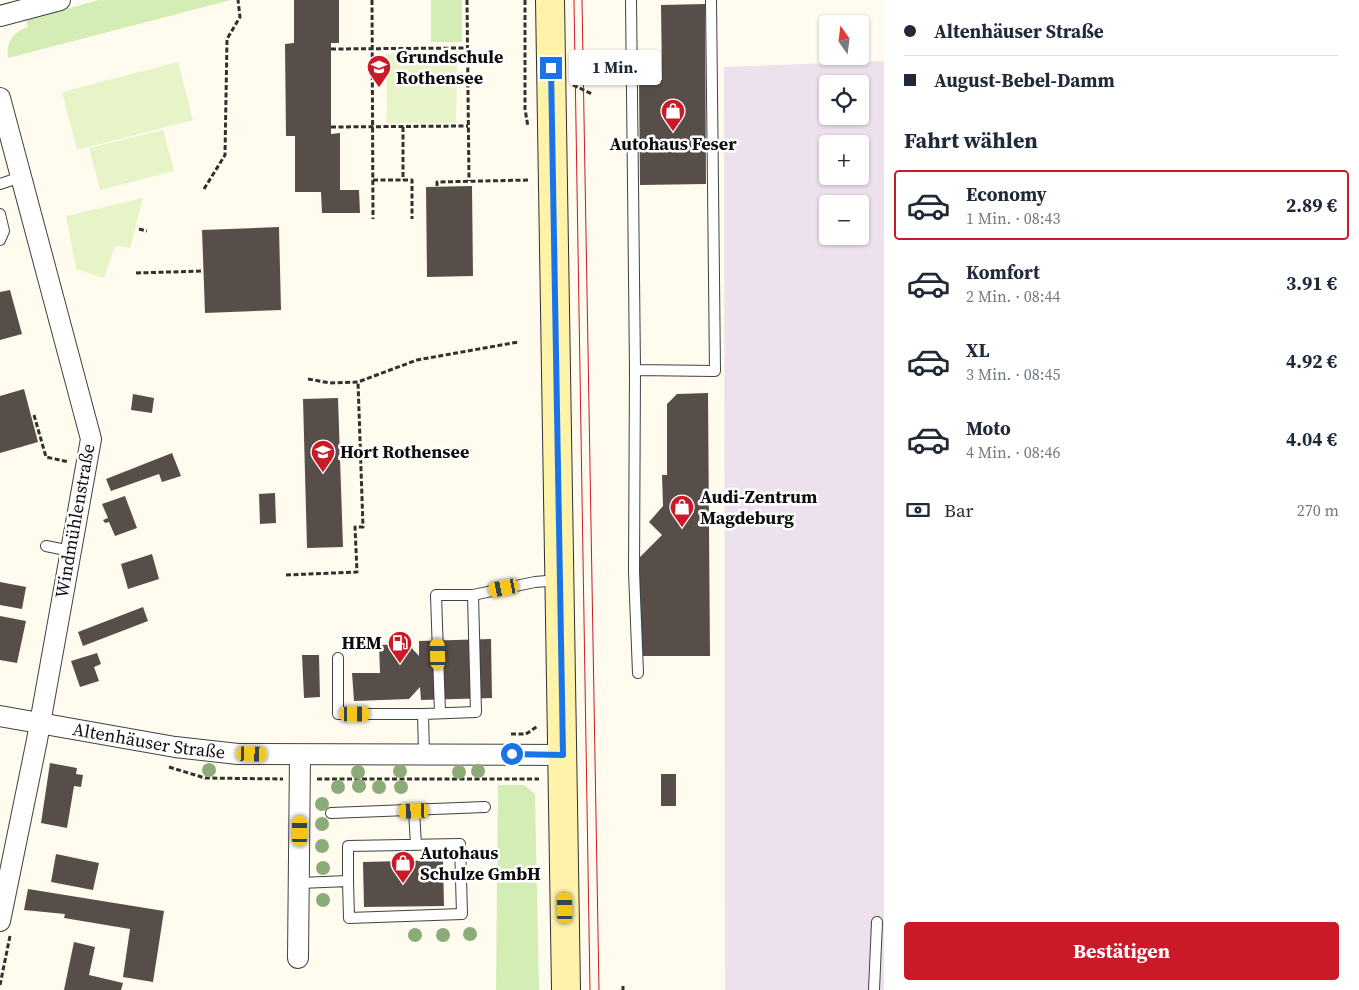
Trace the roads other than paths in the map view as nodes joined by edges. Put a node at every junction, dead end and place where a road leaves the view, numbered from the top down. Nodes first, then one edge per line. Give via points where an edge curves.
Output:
1 (60, 0) edge
2 (550, 0) edge
3 (631, 0) edge
4 (711, 0) edge
5 (0, 16) edge
6 (0, 98) edge
7 (21, 178) junction
8 (0, 184) edge
9 (0, 214) edge
10 (0, 240) edge
11 (635, 370) junction
12 (46, 546) dead end
13 (70, 551) junction
14 (560, 580) junction
15 (473, 595) junction
16 (338, 658) dead end
17 (638, 673) dead end
18 (440, 713) junction
19 (423, 714) junction
20 (0, 716) edge
21 (40, 723) junction
22 (424, 754) junction
23 (563, 755) junction
24 (300, 756) junction
25 (484, 807) dead end
26 (414, 811) junction
27 (331, 813) dead end
28 (416, 845) junction
29 (348, 882) junction
30 (300, 883) junction
31 (0, 921) edge
32 (877, 922) dead end
33 (298, 958) dead end
34 (566, 990) edge
35 (874, 990) edge

1 - 5 street
2 - 14 main road
3 - 11 lane
4 - 11 lane via 715,371
6 - 7 street, Windmühlenstraße
7 - 8 lane
7 - 13 street, Windmühlenstraße via 90,439
9 - 10 lane via 4,231
11 - 17 lane via 634,572
12 - 13 lane
13 - 21 street, Windmühlenstraße
14 - 15 lane
14 - 23 main road
15 - 18 lane via 476,712
15 - 18 lane via 436,595
16 - 19 lane via 338,714
18 - 19 lane
19 - 22 lane
20 - 21 street, Altenhäuser Straße
21 - 24 street, Altenhäuser Straße via 175,747
21 - 31 street, Windmühlenstraße
22 - 23 street, Altenhäuser Straße
22 - 24 street, Altenhäuser Straße
23 - 34 main road
24 - 30 street
25 - 26 lane
26 - 27 lane
26 - 28 lane
28 - 29 lane via 348,846
28 - 29 lane via 460,844 462,914 349,918
29 - 30 lane
30 - 33 street
32 - 35 lane

